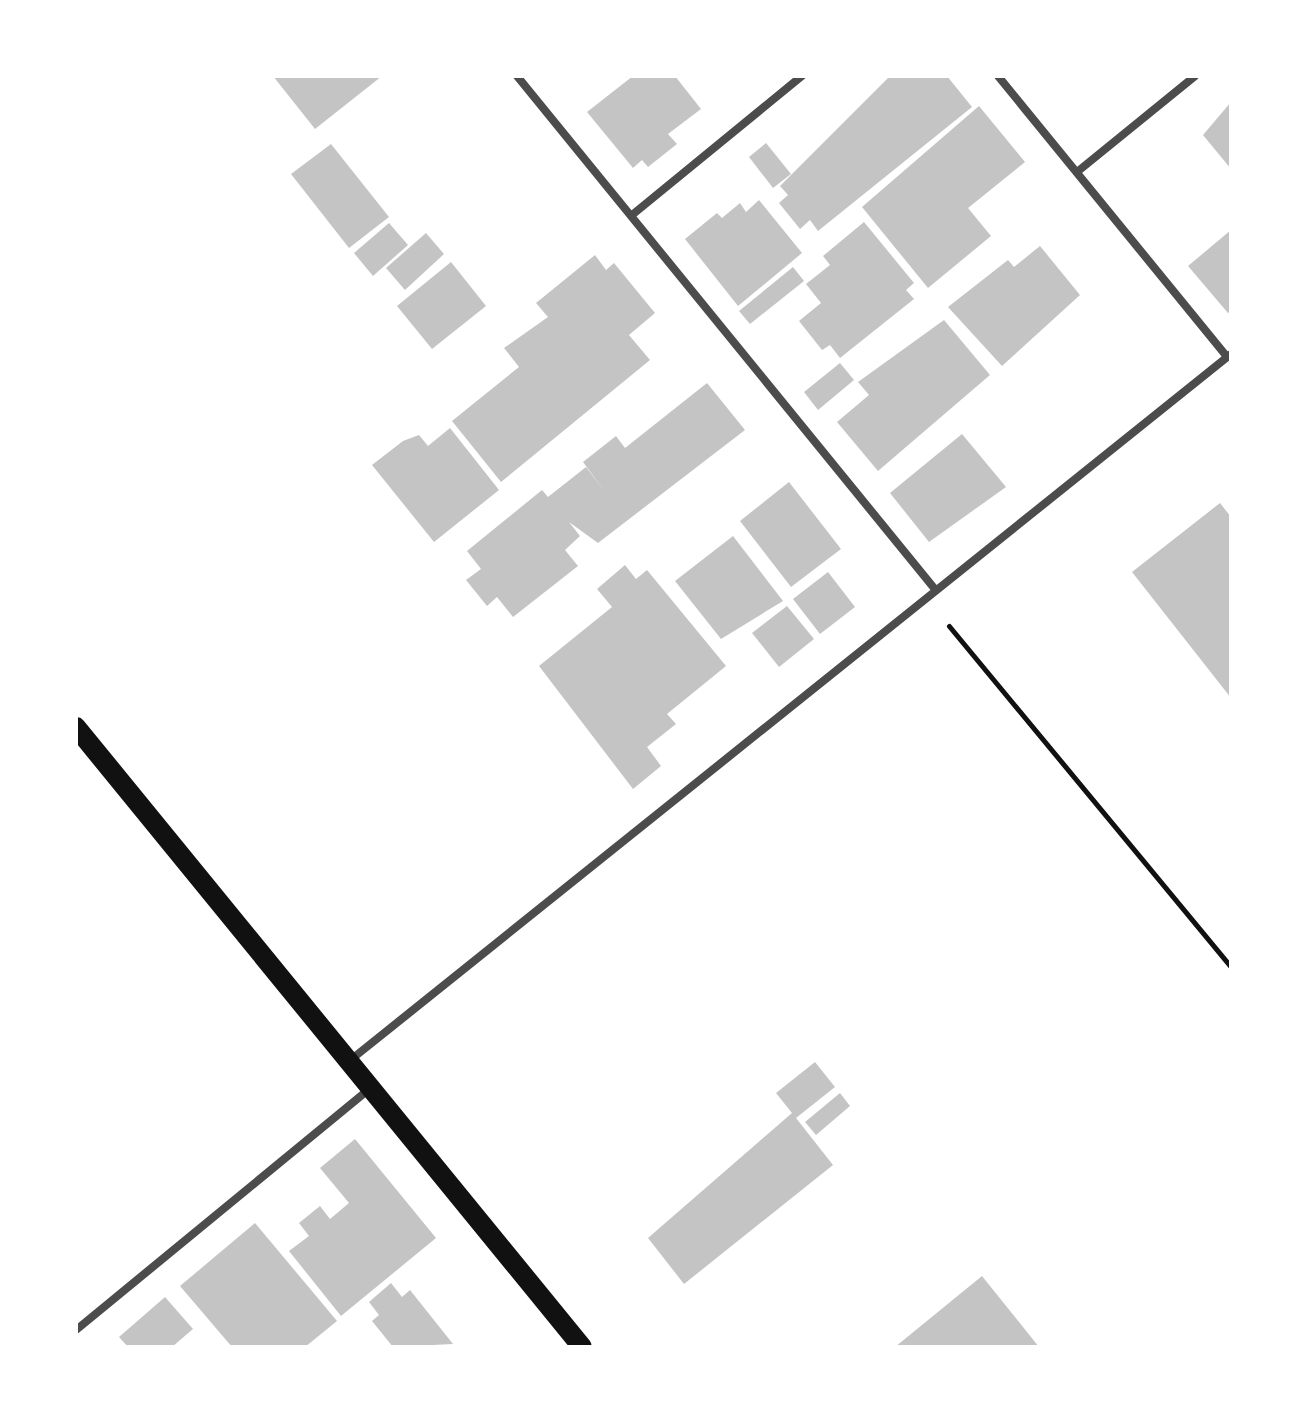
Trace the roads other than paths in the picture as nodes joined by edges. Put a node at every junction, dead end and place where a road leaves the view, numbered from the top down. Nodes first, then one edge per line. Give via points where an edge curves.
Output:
1 (517, 76) edge
2 (802, 76) edge
3 (998, 76) edge
4 (1195, 76) edge
5 (1077, 172) junction
6 (632, 215) junction
7 (1229, 356) edge
8 (934, 588) junction
9 (76, 727) edge
10 (348, 1063) junction
11 (370, 1088) junction
12 (76, 1330) edge
13 (582, 1347) edge

1 - 6 street
2 - 6 street
3 - 5 street
4 - 5 street
5 - 7 street
6 - 8 street
7 - 8 street
8 - 10 street
9 - 10 main road
10 - 11 main road
11 - 12 street
11 - 13 main road

